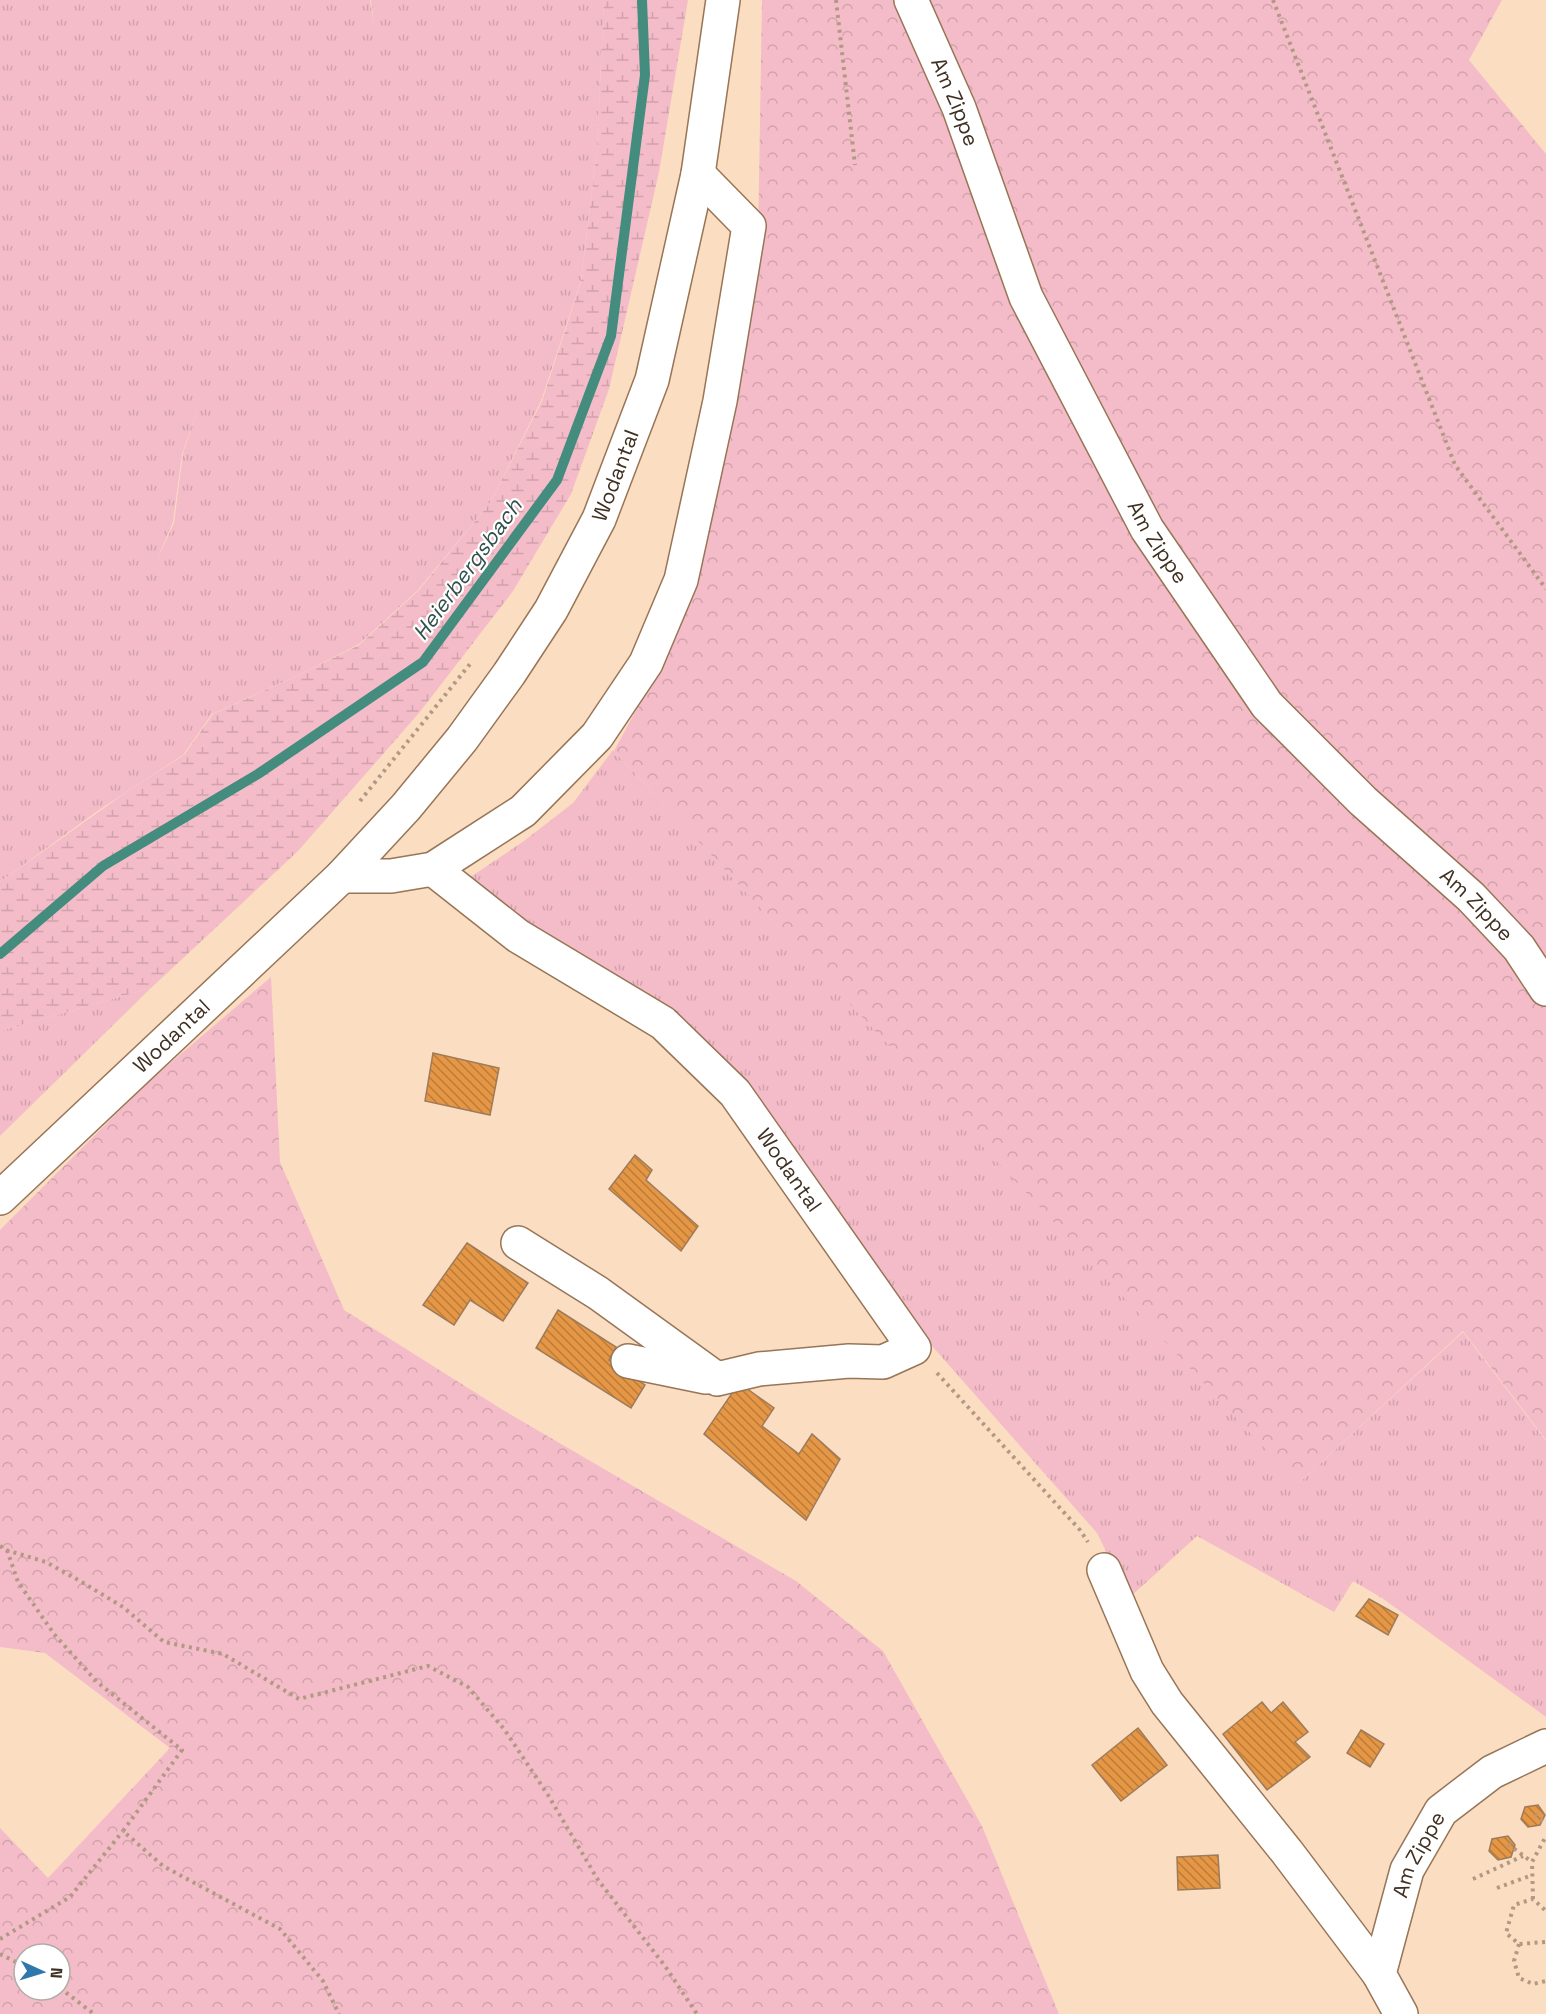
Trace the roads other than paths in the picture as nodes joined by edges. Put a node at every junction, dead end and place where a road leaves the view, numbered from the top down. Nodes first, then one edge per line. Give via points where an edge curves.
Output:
1 (723, 0) edge
2 (911, 0) edge
3 (698, 174) junction
4 (433, 869) junction
5 (342, 876) junction
6 (1546, 989) edge
7 (0, 1198) edge
8 (518, 1243) dead end
9 (628, 1361) dead end
10 (717, 1379) junction
11 (1104, 1569) road end
12 (1546, 1746) edge
13 (1379, 1974) junction
14 (1401, 2014) edge

1 - 3 street, Wodantal
2 - 6 street, Am Zippe via 959,108 1026,297 1147,529 1267,705 1363,801 1479,906 1519,948
3 - 4 street via 749,226 720,401 681,580 646,663 597,736 523,811
3 - 5 street, Wodantal via 652,380 599,519 551,610 509,674 406,807
4 - 5 street via 391,876
4 - 10 street, Wodantal via 518,936 663,1023 735,1093 914,1348 883,1362 759,1369
5 - 7 street, Wodantal
8 - 10 street via 598,1293
9 - 10 street
11 - 13 street via 1147,1671 1167,1703
12 - 13 street, Am Zippe via 1492,1772 1441,1812 1407,1870
13 - 14 street

